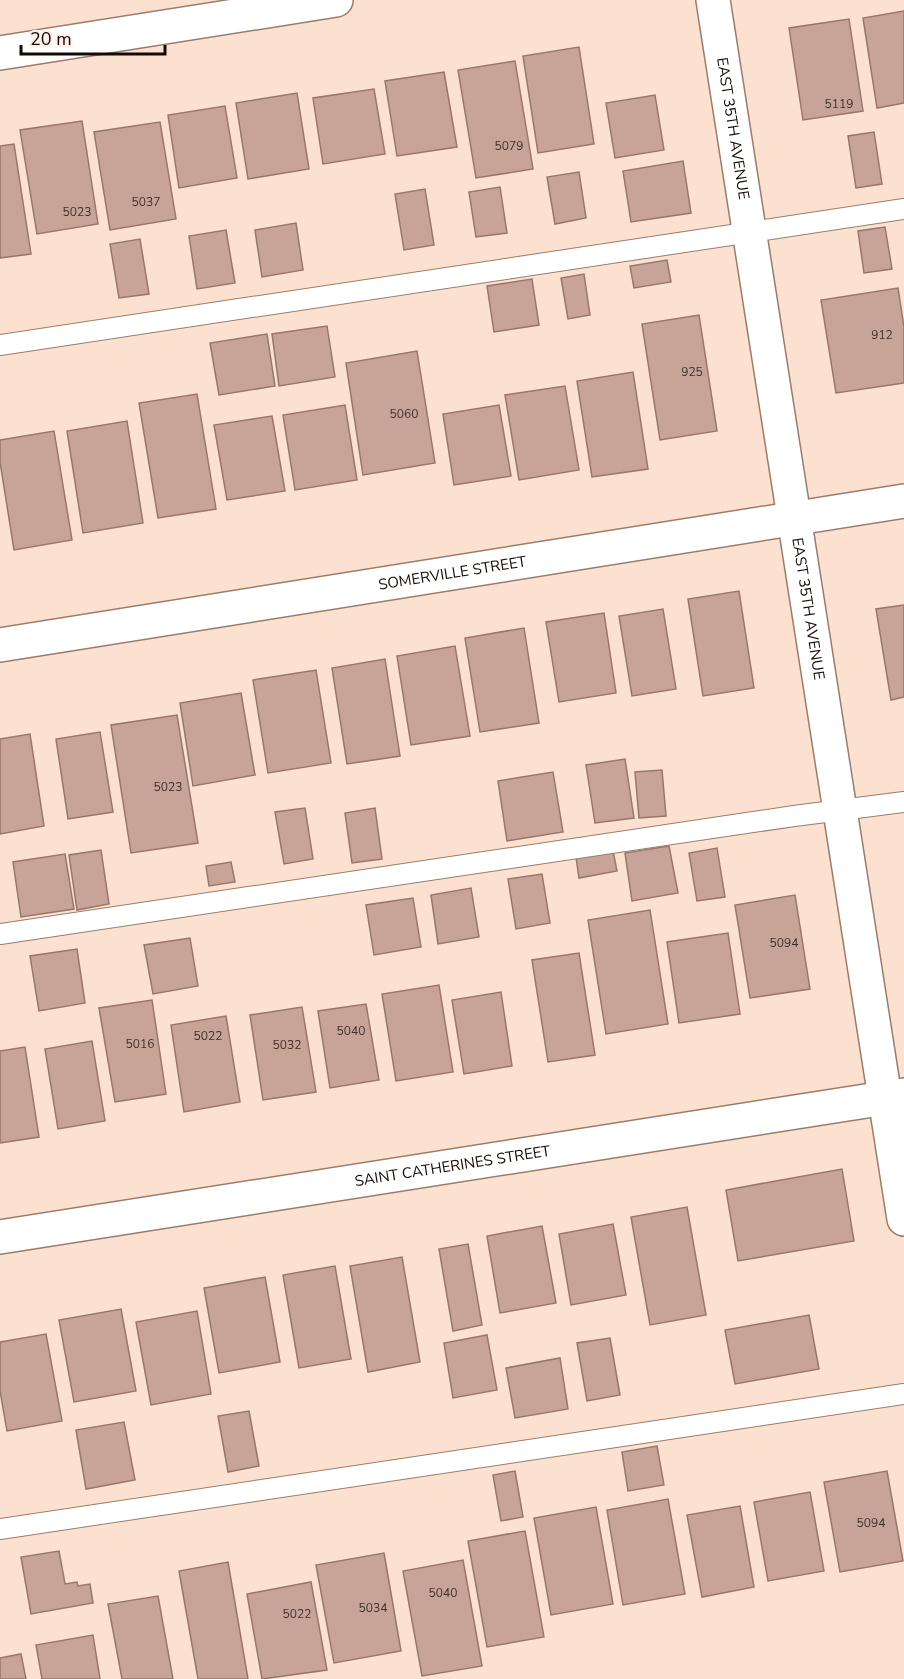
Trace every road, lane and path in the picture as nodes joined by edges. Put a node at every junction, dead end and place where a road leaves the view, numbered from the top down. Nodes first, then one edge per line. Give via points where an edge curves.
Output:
1 (336, 0) edge
2 (714, 0) edge
3 (0, 53) edge
4 (904, 209) edge
5 (750, 234) junction
6 (0, 345) edge
7 (904, 501) edge
8 (795, 517) junction
9 (0, 645) edge
10 (904, 802) edge
11 (841, 810) junction
12 (0, 934) edge
13 (895, 1096) edge
14 (904, 1219) edge
15 (0, 1237) edge
16 (904, 1394) edge
17 (0, 1529) edge

1 - 3 street
2 - 5 street, EAST 35TH AVENUE
4 - 5 lane
5 - 6 lane
5 - 8 street, EAST 35TH AVENUE
7 - 8 street, SOMERVILLE STREET
8 - 9 street, SOMERVILLE STREET
8 - 11 street, EAST 35TH AVENUE
10 - 11 lane
11 - 12 lane
11 - 13 street, EAST 35TH AVENUE
13 - 14 street, EAST 35TH AVENUE
13 - 15 street, SAINT CATHERINES STREET
16 - 17 lane

